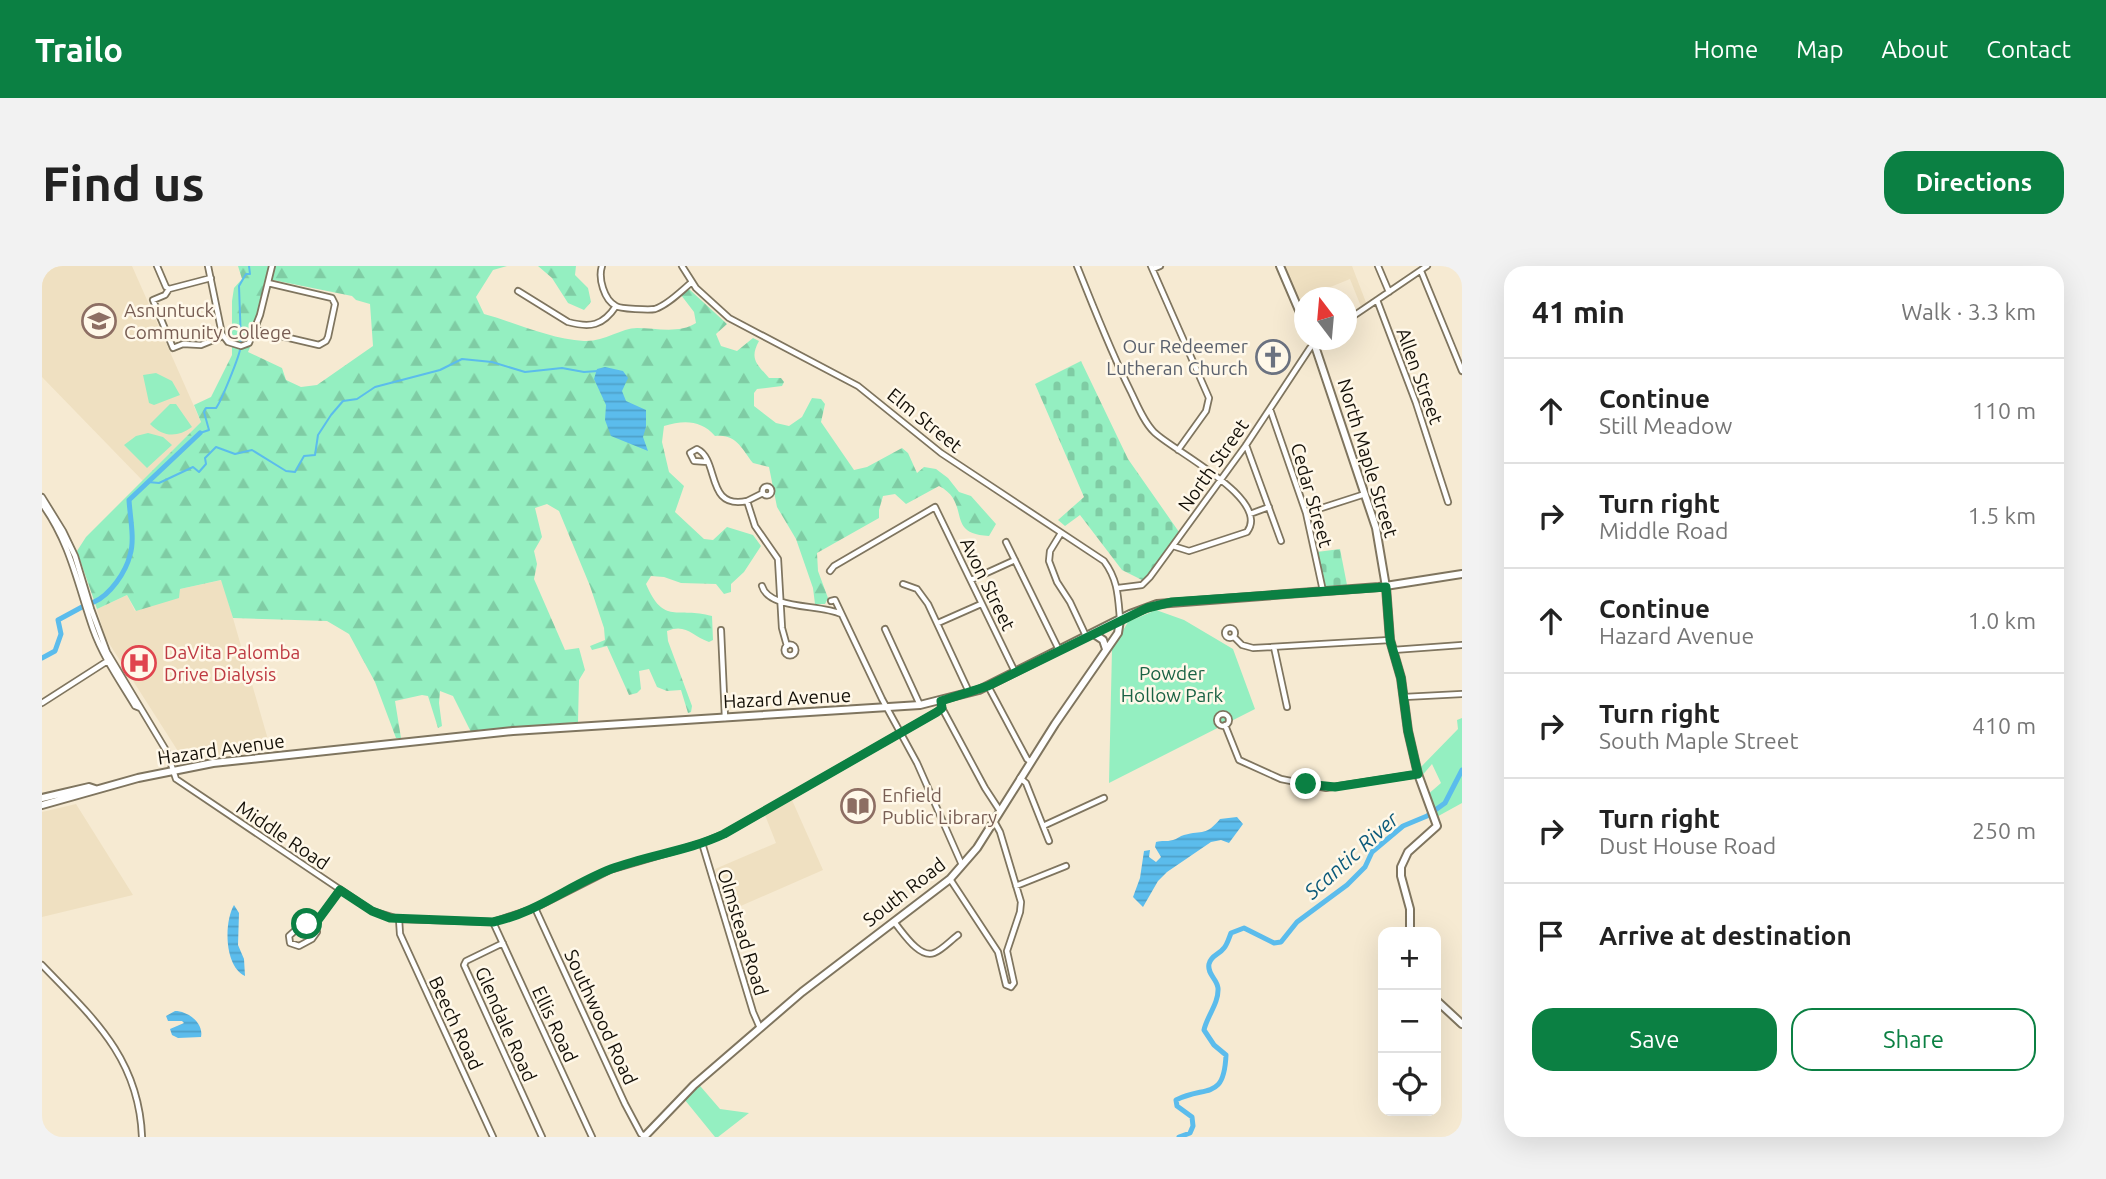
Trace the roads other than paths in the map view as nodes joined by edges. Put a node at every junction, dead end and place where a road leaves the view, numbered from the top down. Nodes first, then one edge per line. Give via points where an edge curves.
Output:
1 (157, 266) edge
2 (208, 266) edge
3 (272, 266) edge
4 (602, 266) edge
5 (682, 266) edge
6 (1077, 266) edge
7 (1160, 266) edge
8 (1280, 266) edge
9 (1378, 266) edge
10 (1427, 266) edge
11 (1152, 267) edge
12 (1421, 271) junction
13 (211, 278) junction
14 (692, 282) junction
15 (268, 283) junction
16 (169, 289) junction
17 (518, 291) dead end
18 (1389, 292) junction
19 (1294, 298) edge
20 (1377, 300) junction
21 (616, 306) junction
22 (1357, 314) edge
23 (255, 330) junction
24 (223, 335) junction
25 (1309, 350) edge
26 (1318, 350) edge
27 (1462, 371) edge
28 (1270, 409) junction
29 (1246, 445) junction
30 (1178, 450) junction
31 (708, 462) dead end
32 (1220, 480) junction
33 (763, 493) dead end
34 (1365, 494) junction
35 (42, 497) edge
36 (747, 501) junction
37 (1448, 502) dead end
38 (42, 504) edge
39 (1269, 508) junction
40 (50, 513) junction
41 (1306, 513) junction
42 (1250, 514) junction
43 (1061, 533) junction
44 (1281, 541) dead end
45 (1006, 542) dead end
46 (1172, 546) junction
47 (1015, 560) junction
48 (830, 571) dead end
49 (1462, 574) edge
50 (971, 580) junction
51 (903, 584) dead end
52 (762, 586) dead end
53 (1386, 587) junction
54 (1118, 588) junction
55 (1323, 591) junction
56 (831, 601) dead end
57 (780, 603) junction
58 (981, 604) junction
59 (842, 614) junction
60 (1120, 620) junction
61 (938, 623) junction
62 (885, 629) dead end
63 (721, 630) dead end
64 (1094, 634) junction
65 (1086, 637) junction
66 (1234, 637) dead end
67 (1390, 640) junction
68 (1462, 645) edge
69 (787, 646) dead end
70 (1274, 647) junction
71 (1106, 649) junction
72 (1393, 650) junction
73 (1059, 651) junction
74 (109, 659) junction
75 (1015, 673) junction
76 (988, 686) junction
77 (969, 693) junction
78 (1462, 694) edge
79 (1404, 697) junction
80 (42, 703) edge
81 (941, 704) junction
82 (920, 705) junction
83 (1287, 707) dead end
84 (887, 708) junction
85 (725, 718) junction
86 (1226, 725) dead end
87 (901, 733) junction
88 (1031, 762) junction
89 (173, 770) junction
90 (1418, 774) junction
91 (1020, 778) junction
92 (95, 789) junction
93 (1104, 798) dead end
94 (43, 802) edge
95 (1000, 810) junction
96 (994, 821) junction
97 (1043, 826) junction
98 (1049, 841) dead end
99 (702, 843) junction
100 (962, 865) junction
101 (1066, 866) dead end
102 (950, 879) junction
103 (1016, 886) junction
104 (340, 890) junction
105 (536, 908) junction
106 (400, 919) junction
107 (493, 922) junction
108 (894, 922) junction
109 (315, 924) junction
110 (1410, 927) edge
111 (958, 935) dead end
112 (503, 943) junction
113 (1007, 951) junction
114 (998, 952) junction
115 (42, 965) edge
116 (1441, 1005) edge
117 (1462, 1024) edge
118 (760, 1028) junction
119 (142, 1137) edge
120 (493, 1137) edge
121 (542, 1137) edge
122 (592, 1137) edge
123 (645, 1137) edge

1 - 16 street
2 - 13 street
3 - 15 street
4 - 21 street via 600,281
5 - 14 street, Elm Street
6 - 30 street via 1145,419
7 - 11 street
8 - 19 main road
9 - 18 street
10 - 12 street
11 - 30 street via 1209,398 1206,411
12 - 18 street
12 - 27 street
13 - 16 street
13 - 24 street
14 - 21 street via 657,308
14 - 43 street, Elm Street via 729,318 858,386 941,453
15 - 23 street
15 - 23 street via 332,299 335,304 328,337 319,345
16 - 24 street via 153,300 173,348 201,345
17 - 21 street via 577,324 601,323
18 - 20 street
20 - 22 street
20 - 37 street, Allen Street
23 - 24 street via 249,343 241,346
25 - 28 street, North Street
26 - 34 main road, North Maple Street
28 - 29 street, North Street
28 - 41 street, Cedar Street
29 - 32 street, North Street
29 - 39 street
30 - 32 street
31 - 36 street via 724,497
32 - 42 street via 1239,495
32 - 46 street, North Street
33 - 36 street
34 - 41 street
34 - 53 main road, North Maple Street
35 - 40 street
36 - 57 street via 755,526 778,559
38 - 40 street
39 - 42 street
39 - 44 street
40 - 74 street, Middle Road via 72,554
41 - 55 street, Cedar Street
42 - 46 street via 1250,527 1244,533 1189,551
43 - 54 street, Elm Street via 1104,561
43 - 65 street via 1049,561
45 - 47 street
46 - 54 street, North Street via 1146,582
47 - 50 street
47 - 73 street
48 - 50 street, Avon Street via 935,507
49 - 53 main road, Hazard Avenue
50 - 58 street, Avon Street
51 - 61 street via 919,592
52 - 57 street via 764,593
53 - 55 main road, Hazard Avenue
53 - 67 main road, North Maple Street
54 - 60 street, Elm Street
55 - 60 main road, Hazard Avenue via 1168,602
56 - 59 street via 835,600
57 - 59 street
57 - 69 street
58 - 61 street
58 - 75 street, Avon Street
59 - 84 street
60 - 64 main road, Hazard Avenue
60 - 71 main road, South Road via 1118,633
61 - 77 street
62 - 82 street
63 - 85 street
64 - 65 main road, Hazard Avenue
64 - 71 main road
65 - 73 main road, Hazard Avenue
66 - 70 street via 1248,648
67 - 70 street
67 - 72 main road, North Maple Street
68 - 72 street
70 - 83 street
71 - 88 main road, South Road
72 - 79 main road, North Maple Street
73 - 75 main road, Hazard Avenue
74 - 80 street
74 - 89 street, Middle Road via 168,753
75 - 76 main road, Hazard Avenue
76 - 77 main road, Hazard Avenue
76 - 88 street
77 - 81 main road, Hazard Avenue
78 - 79 street
79 - 90 main road, North Maple Street
81 - 82 main road, Hazard Avenue
81 - 87 street, Middle Road
81 - 95 street
82 - 84 main road, Hazard Avenue
84 - 85 main road, Hazard Avenue
84 - 87 street
85 - 89 main road, Hazard Avenue via 503,732
86 - 90 street via 1239,760 1280,779 1335,787
87 - 99 street, Middle Road
87 - 100 street
88 - 91 main road, South Road
89 - 92 main road, Hazard Avenue
89 - 104 street, Middle Road via 180,781
90 - 110 main road, North Maple Street via 1437,823 1408,852 1401,867
91 - 95 main road, South Road
91 - 97 street
92 - 94 main road, Hazard Avenue
92 - 94 main road, Hazard Avenue via 56,795
93 - 97 street
95 - 96 main road, South Road
96 - 100 main road, South Road
96 - 103 street
97 - 98 street
99 - 105 street, Middle Road via 610,870
99 - 118 street, Olmstead Road
100 - 102 main road, South Road
101 - 103 street
102 - 108 main road, South Road
102 - 114 street
103 - 113 street via 1020,912
104 - 106 street, Middle Road via 372,911
104 - 109 street
105 - 107 street, Middle Road
105 - 123 street, Southwood Road via 625,1104
106 - 107 street, Middle Road
106 - 120 street, Beech Road via 400,934
107 - 112 street, Ellis Road
108 - 111 street via 926,954 933,954
108 - 118 main road, South Road
109 - 109 street via 294,929 290,943 299,946 312,939 317,932
112 - 121 street, Glendale Road via 464,965
112 - 122 street, Ellis Road
113 - 114 street
113 - 114 street via 1014,983 1010,987
115 - 119 street via 89,1012 119,1053 135,1093
116 - 117 main road
118 - 123 main road, South Road via 694,1085

